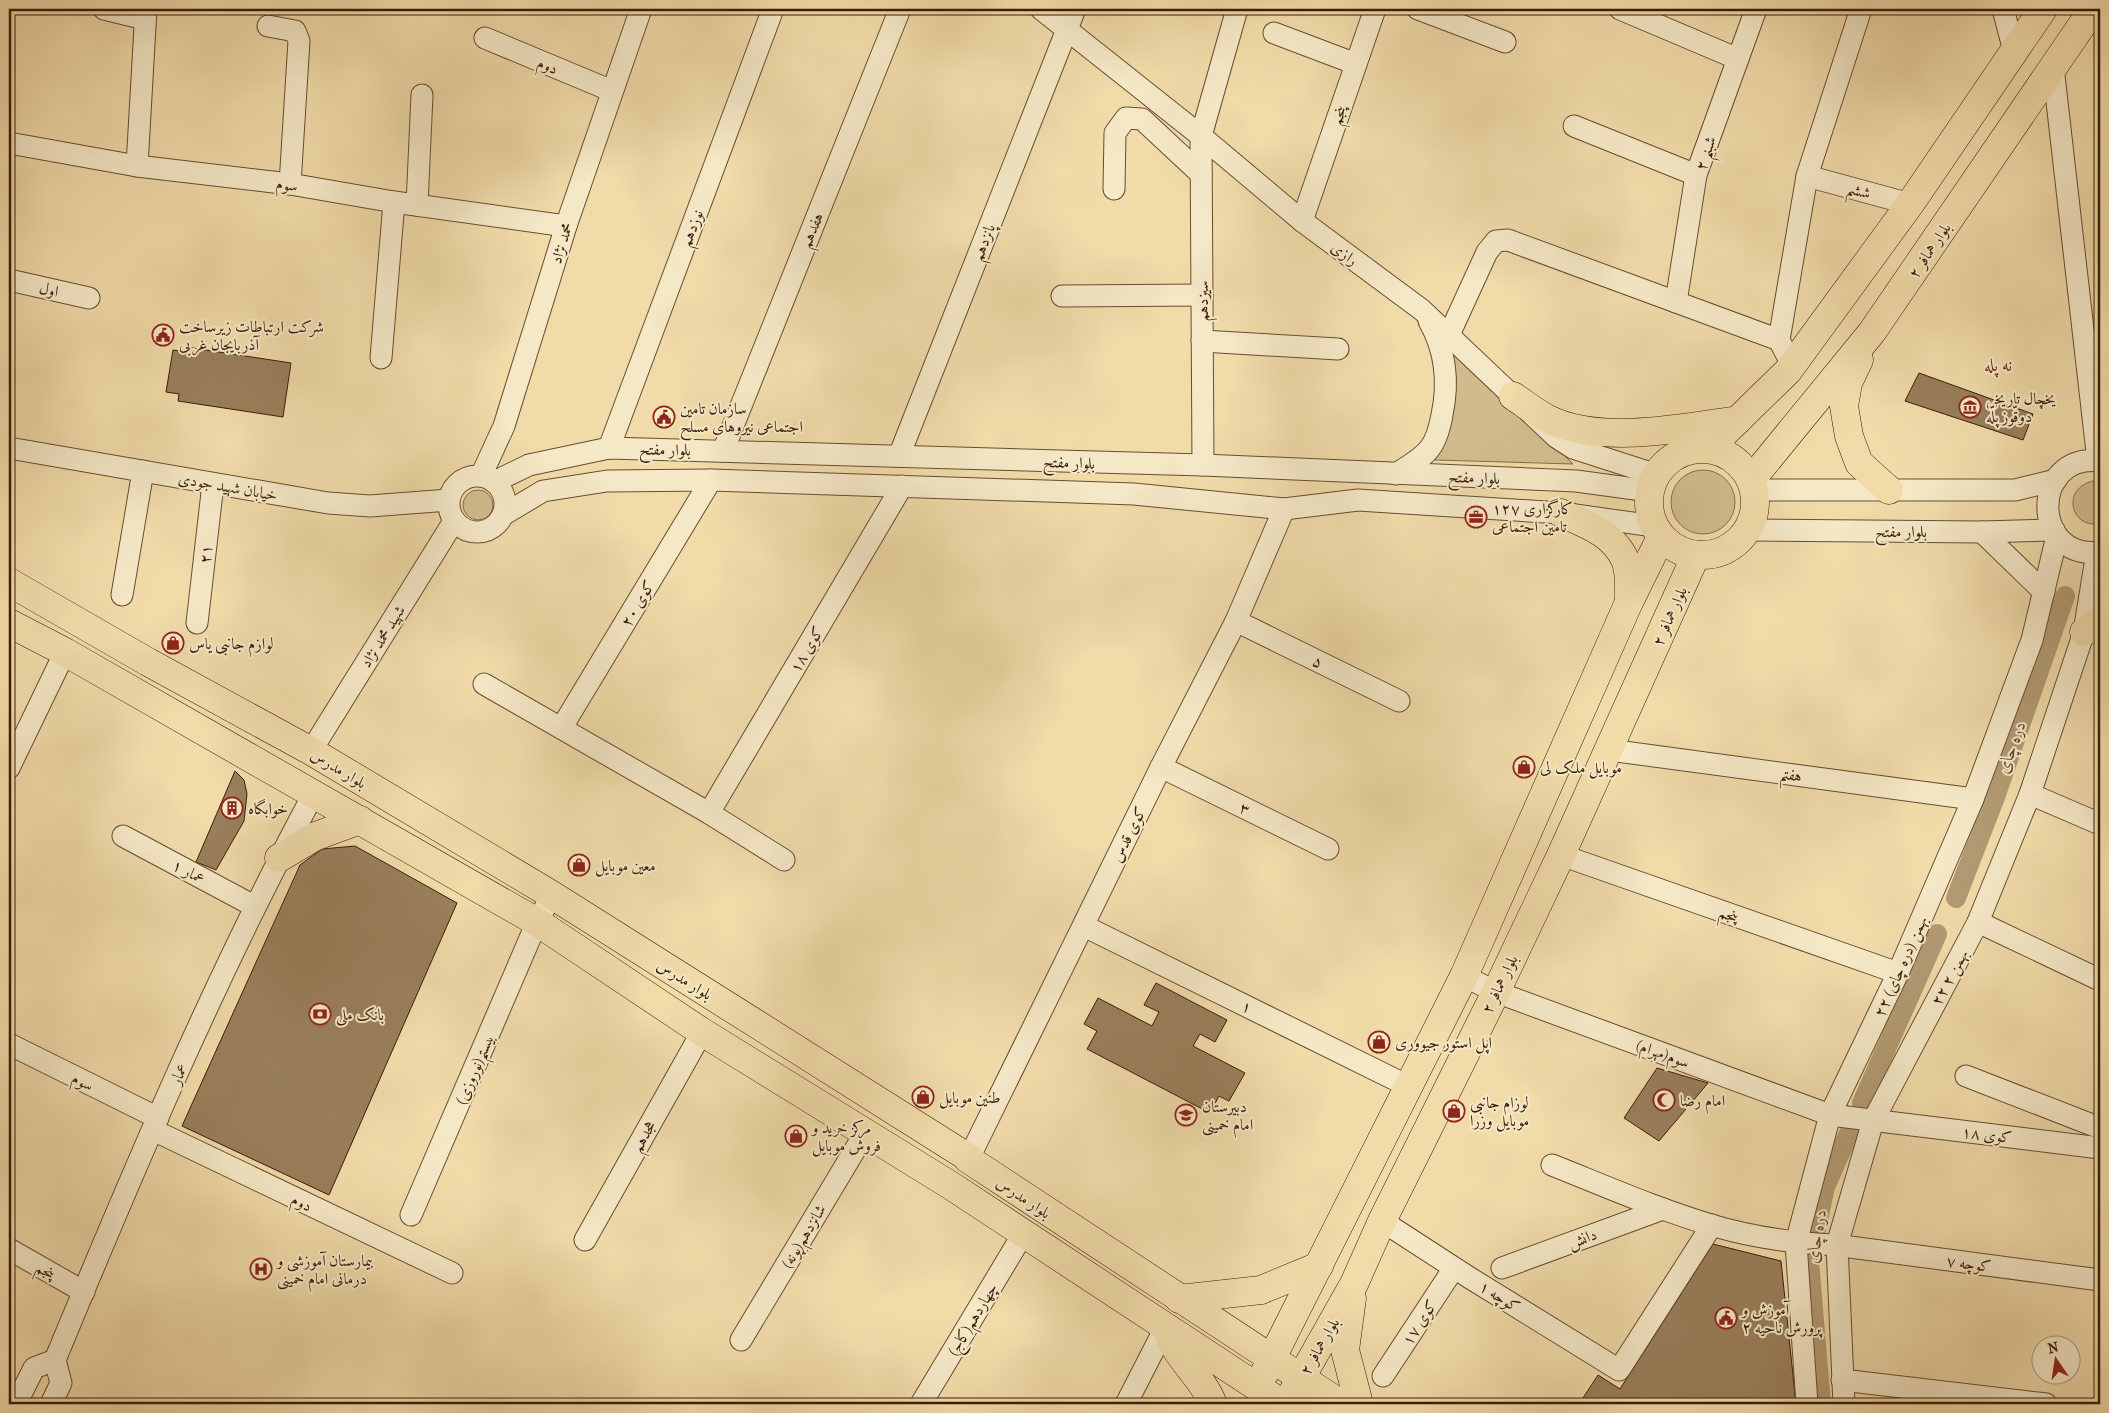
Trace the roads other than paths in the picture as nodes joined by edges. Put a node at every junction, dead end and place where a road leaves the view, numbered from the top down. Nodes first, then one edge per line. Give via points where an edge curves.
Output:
1 (104, 9) edge
2 (641, 9) edge
3 (773, 9) edge
4 (900, 9) edge
5 (1042, 9) edge
6 (1237, 9) edge
7 (1375, 9) edge
8 (1418, 9) edge
9 (1620, 9) edge
10 (1756, 9) edge
11 (1861, 9) edge
12 (2004, 9) edge
13 (2044, 9) edge
14 (146, 14) edge
15 (1071, 18) edge
16 (2091, 22) edge
17 (268, 26) dead end
18 (1274, 33) dead end
19 (485, 38) dead end
20 (1505, 42) dead end
21 (2014, 51) junction
22 (1738, 59) junction
23 (1356, 64) junction
24 (2053, 67) junction
25 (612, 91) junction
26 (422, 96) dead end
27 (1574, 126) dead end
28 (1201, 136) junction
29 (9, 143) edge
30 (137, 166) junction
31 (1201, 174) junction
32 (1696, 175) junction
33 (1807, 176) junction
34 (290, 184) junction
35 (1114, 188) dead end
36 (394, 202) junction
37 (1910, 204) junction
38 (417, 205) junction
39 (1302, 221) junction
40 (566, 226) junction
41 (9, 280) edge
42 (1202, 295) junction
43 (1062, 296) dead end
44 (89, 298) dead end
45 (1676, 302) junction
46 (1422, 310) junction
47 (1872, 332) junction
48 (1449, 334) junction
49 (1779, 340) junction
50 (1202, 342) junction
51 (1338, 349) dead end
52 (381, 358) dead end
53 (1792, 365) junction
54 (1513, 396) junction
55 (1738, 420) junction
56 (9, 448) edge
57 (609, 448) junction
58 (1708, 449) junction
59 (723, 451) junction
60 (899, 456) junction
61 (977, 459) junction
62 (2099, 461) edge
63 (1203, 465) junction
64 (143, 471) junction
65 (1396, 474) junction
66 (487, 479) junction
67 (711, 480) junction
68 (2056, 480) junction
69 (1576, 481) junction
70 (1653, 483) junction
71 (212, 484) junction
72 (1752, 485) junction
73 (902, 486) junction
74 (976, 488) junction
75 (1889, 490) junction
76 (449, 500) junction
77 (1284, 509) junction
78 (1569, 514) junction
79 (503, 515) junction
80 (454, 521) junction
81 (1748, 530) junction
82 (1658, 532) junction
83 (1982, 532) junction
84 (2055, 533) junction
85 (2099, 552) edge
86 (1696, 555) junction
87 (9, 582) edge
88 (2044, 592) junction
89 (122, 596) dead end
90 (1629, 602) junction
91 (1236, 621) junction
92 (80, 622) junction
93 (9, 623) edge
94 (197, 623) dead end
95 (2092, 626) edge
96 (65, 652) junction
97 (484, 684) dead end
98 (1400, 701) dead end
99 (562, 727) junction
100 (1609, 750) junction
101 (311, 751) junction
102 (1161, 767) junction
103 (9, 768) edge
104 (2030, 794) junction
105 (313, 795) junction
106 (1973, 799) junction
107 (709, 813) junction
108 (360, 820) junction
109 (2100, 824) edge
110 (123, 836) dead end
111 (1328, 848) dead end
112 (1561, 855) junction
113 (279, 858) junction
114 (784, 860) dead end
115 (552, 895) junction
116 (254, 906) junction
117 (537, 922) junction
118 (1978, 922) junction
119 (1084, 926) junction
120 (1898, 973) junction
121 (1464, 976) junction
122 (2100, 980) edge
123 (1496, 992) junction
124 (702, 1032) junction
125 (9, 1044) edge
126 (1966, 1076) dead end
127 (1410, 1087) junction
128 (1830, 1115) junction
129 (1873, 1121) junction
130 (156, 1124) junction
131 (2100, 1128) edge
132 (865, 1133) junction
133 (2100, 1148) edge
134 (968, 1158) junction
135 (1552, 1165) dead end
136 (950, 1185) junction
137 (1663, 1209) junction
138 (411, 1215) dead end
139 (1382, 1221) junction
140 (1712, 1225) junction
141 (1023, 1234) junction
142 (585, 1240) dead end
143 (1796, 1243) junction
144 (1836, 1245) junction
145 (9, 1249) edge
146 (1319, 1266) junction
147 (1454, 1268) junction
148 (1502, 1268) dead end
149 (452, 1273) dead end
150 (2100, 1280) edge
151 (1354, 1284) junction
152 (84, 1292) junction
153 (1179, 1299) junction
154 (1165, 1328) junction
155 (741, 1340) dead end
156 (1272, 1359) junction
157 (55, 1360) junction
158 (1383, 1376) dead end
159 (1301, 1377) junction
160 (1842, 1380) junction
161 (1252, 1396) edge
162 (16, 1404) edge
163 (51, 1404) edge
164 (920, 1404) edge
165 (1126, 1404) edge
166 (1213, 1404) edge
167 (1284, 1404) edge
168 (1341, 1404) edge
169 (1358, 1404) edge
170 (1807, 1404) edge
171 (1844, 1404) edge
172 (2046, 1404) edge

1 - 14 street
2 - 25 street, محمد نژاد
3 - 57 street, نوزدهم
4 - 59 street, هفدهم
5 - 15 street, رازی
6 - 28 street, سیزدهم
7 - 23 street, پنجم
8 - 20 street
9 - 22 street
10 - 22 street, شبنم ۲
11 - 33 street
12 - 21 street
13 - 21 main road
14 - 30 street
15 - 28 street, رازی
15 - 60 street, پانزدهم
16 - 24 main road, بلوار همافر ۲
17 - 34 street via 295,30 299,42
18 - 23 street
19 - 25 street, دوم
21 - 37 main road
22 - 32 street, شبنم ۲
23 - 39 street, پنجم
24 - 47 main road, بلوار همافر ۲
24 - 62 street
25 - 40 street, محمد نژاد
26 - 38 street
27 - 32 street
28 - 31 street, سیزدهم
28 - 39 street, رازی
29 - 30 street, سوم
30 - 34 street, سوم
31 - 35 street via 1142,120 1126,118 1115,133
31 - 42 street, سیزدهم
32 - 45 street, شبنم ۲
33 - 37 street, ششم
33 - 49 street
34 - 36 street, سوم
36 - 38 street, سوم
36 - 52 street
37 - 53 main road
38 - 40 street, سوم
39 - 46 street, رازی
40 - 66 street, محمد نژاد
41 - 44 street, اول
42 - 43 street
42 - 50 street, سیزدهم
45 - 48 street via 1508,240 1496,241 1487,252
45 - 49 street
46 - 48 street, رازی
46 - 65 street via 1443,354 1447,381 1444,405 1440,428 1431,448
47 - 72 main road, بلوار همافر ۲
47 - 75 main road via 1848,383 1844,406 1849,436 1859,463
48 - 54 street, رازی
49 - 53 street
50 - 51 street
50 - 63 street, سیزدهم
53 - 55 main road
54 - 55 main road via 1548,420 1578,429 1651,431
54 - 70 street, رازی via 1556,437 1573,448
55 - 58 main road
56 - 64 street, خیابان شهید جودی
57 - 59 street, بلوار مفتح
57 - 66 street, بلوار مفتح via 529,465
58 - 70 main road via 1680,453 1670,460
58 - 72 main road via 1735,460
59 - 60 street, بلوار مفتح
60 - 61 street, بلوار مفتح
61 - 63 street, بلوار مفتح
61 - 74 street
62 - 68 street via 2074,465
63 - 65 street, بلوار مفتح
64 - 71 street, خیابان شهید جودی
64 - 89 street
65 - 69 street, بلوار مفتح
66 - 76 street via 466,478 454,487
66 - 79 street via 503,494
67 - 73 street, بلوار مفتح
67 - 79 street, بلوار مفتح via 607,480 543,491
67 - 99 street, کوی ۲۰
68 - 75 street via 2015,490
68 - 84 street via 2050,489 2047,510
69 - 70 street, بلوار مفتح
69 - 78 street via 1588,498 1586,507
70 - 82 main road via 1648,503
71 - 76 street, خیابان شهید جودی via 353,505
71 - 94 street, ۲۱
72 - 75 street
72 - 81 main road via 1754,511
73 - 74 street, بلوار مفتح
73 - 107 street, کوی ۱۸
74 - 77 street, بلوار مفتح via 1134,494
76 - 80 street via 448,508
77 - 78 street, بلوار مفتح via 1358,500
77 - 91 street, کوی قدس
78 - 82 street, بلوار مفتح
78 - 90 main road via 1611,539 1620,552 1628,572
79 - 80 street via 493,527 480,532 465,530
80 - 101 street, شهید محمد نژاد
81 - 83 street, بلوار مفتح
81 - 86 main road via 1726,550
82 - 86 main road via 1677,549
82 - 90 main road, بلوار همافر ۲
83 - 84 street, بلوار مفتح
83 - 88 street
84 - 85 street via 2072,548
84 - 88 street, ۲۲ بهمن (دره چای)
85 - 95 street, ۲۲ بهمن ۲
86 - 100 main road, بلوار همافر ۲
87 - 92 main road, بلوار مدرس
88 - 106 street, ۲۲ بهمن (دره چای) via 2032,640
90 - 121 main road, بلوار همافر ۲
91 - 98 street, ۵
91 - 102 street, کوی قدس
92 - 96 main road
92 - 101 main road, بلوار مدرس
93 - 96 main road, بلوار مدرس
95 - 104 street, ۲۲ بهمن ۲
96 - 103 street
96 - 105 main road, بلوار مدرس
97 - 99 street
99 - 107 street
100 - 106 street, هفتم
100 - 112 main road, بلوار همافر ۲
101 - 115 main road, بلوار مدرس
102 - 111 street, ۳
102 - 119 street, کوی قدس
104 - 109 street
104 - 118 street, ۲۲ بهمن ۲
105 - 108 main road, بلوار مدرس
105 - 113 street, عمار
106 - 120 street, ۲۲ بهمن (دره چای)
107 - 114 street
108 - 113 main road via 316,836
108 - 117 main road, بلوار مدرس
110 - 116 street, عمار ۱
112 - 120 street, پنجم
112 - 123 main road, بلوار همافر ۲
113 - 116 street, عمار
115 - 117 street, بیستم(نوروزی)
115 - 134 main road, بلوار مدرس
116 - 130 street, عمار
117 - 124 main road, بلوار مدرس
117 - 138 street, بیستم(نوروزی)
118 - 122 street
118 - 129 street, ۲۲ بهمن ۲
119 - 127 street, ۱
119 - 134 street, کوی قدس
120 - 128 street, ۲۲ بهمن (دره چای)
121 - 123 street, سوم(مهرام)
121 - 127 main road, بلوار همافر ۲
123 - 128 street, سوم(مهرام)
123 - 139 main road, بلوار همافر ۲
124 - 132 main road, بلوار مدرس
124 - 142 street, هجدهم
125 - 130 street, سوم
126 - 131 street
127 - 146 main road, بلوار همافر ۲
128 - 129 street, سوم(مهرام)
128 - 143 street, ۲۲ بهمن (دره چای)
129 - 133 street, کوی ۱۸
129 - 144 street, ۲۲ بهمن ۲
130 - 149 street, دوم
130 - 152 street, عمار
132 - 136 main road, بلوار مدرس
132 - 155 street, شانزدهم(پونه)
134 - 136 main road
134 - 153 main road, بلوار مدرس
135 - 137 street, کوچه ۷
136 - 141 main road, بلوار مدرس
137 - 140 street, کوچه ۷
137 - 148 street, دانش
139 - 147 street, کوچه ۱
139 - 151 main road, بلوار همافر ۲
140 - 143 street, کوچه ۷
140 - 147 street, کوچه ۱ via 1619,1370
141 - 154 main road, بلوار مدرس
141 - 164 street, چهاردهم(کاج)
143 - 144 street, کوچه ۷
143 - 170 street, ۲۲ بهمن (دره چای)
144 - 150 street, کوچه ۷
144 - 160 street, ۲۲ بهمن ۲
145 - 152 street, پنجم
146 - 153 main road via 1261,1290
146 - 156 main road, بلوار همافر ۲
147 - 158 street, کوی ۱۷
151 - 159 main road, بلوار همافر ۲
151 - 169 main road via 1345,1350
152 - 157 street, عمار
153 - 156 main road, بلوار مدرس
154 - 161 main road, بلوار مدرس
154 - 165 street
154 - 166 main road via 1174,1348 1198,1376
156 - 159 main road, بلوار مدرس
156 - 161 main road, بلوار همافر ۲
157 - 162 street via 34,1368
157 - 163 street via 61,1383
159 - 167 main road, بلوار همافر ۲
159 - 168 main road, بلوار مدرس
160 - 171 street, ۲۲ بهمن ۲
160 - 172 street
161 - 167 main road, بلوار مدرس

